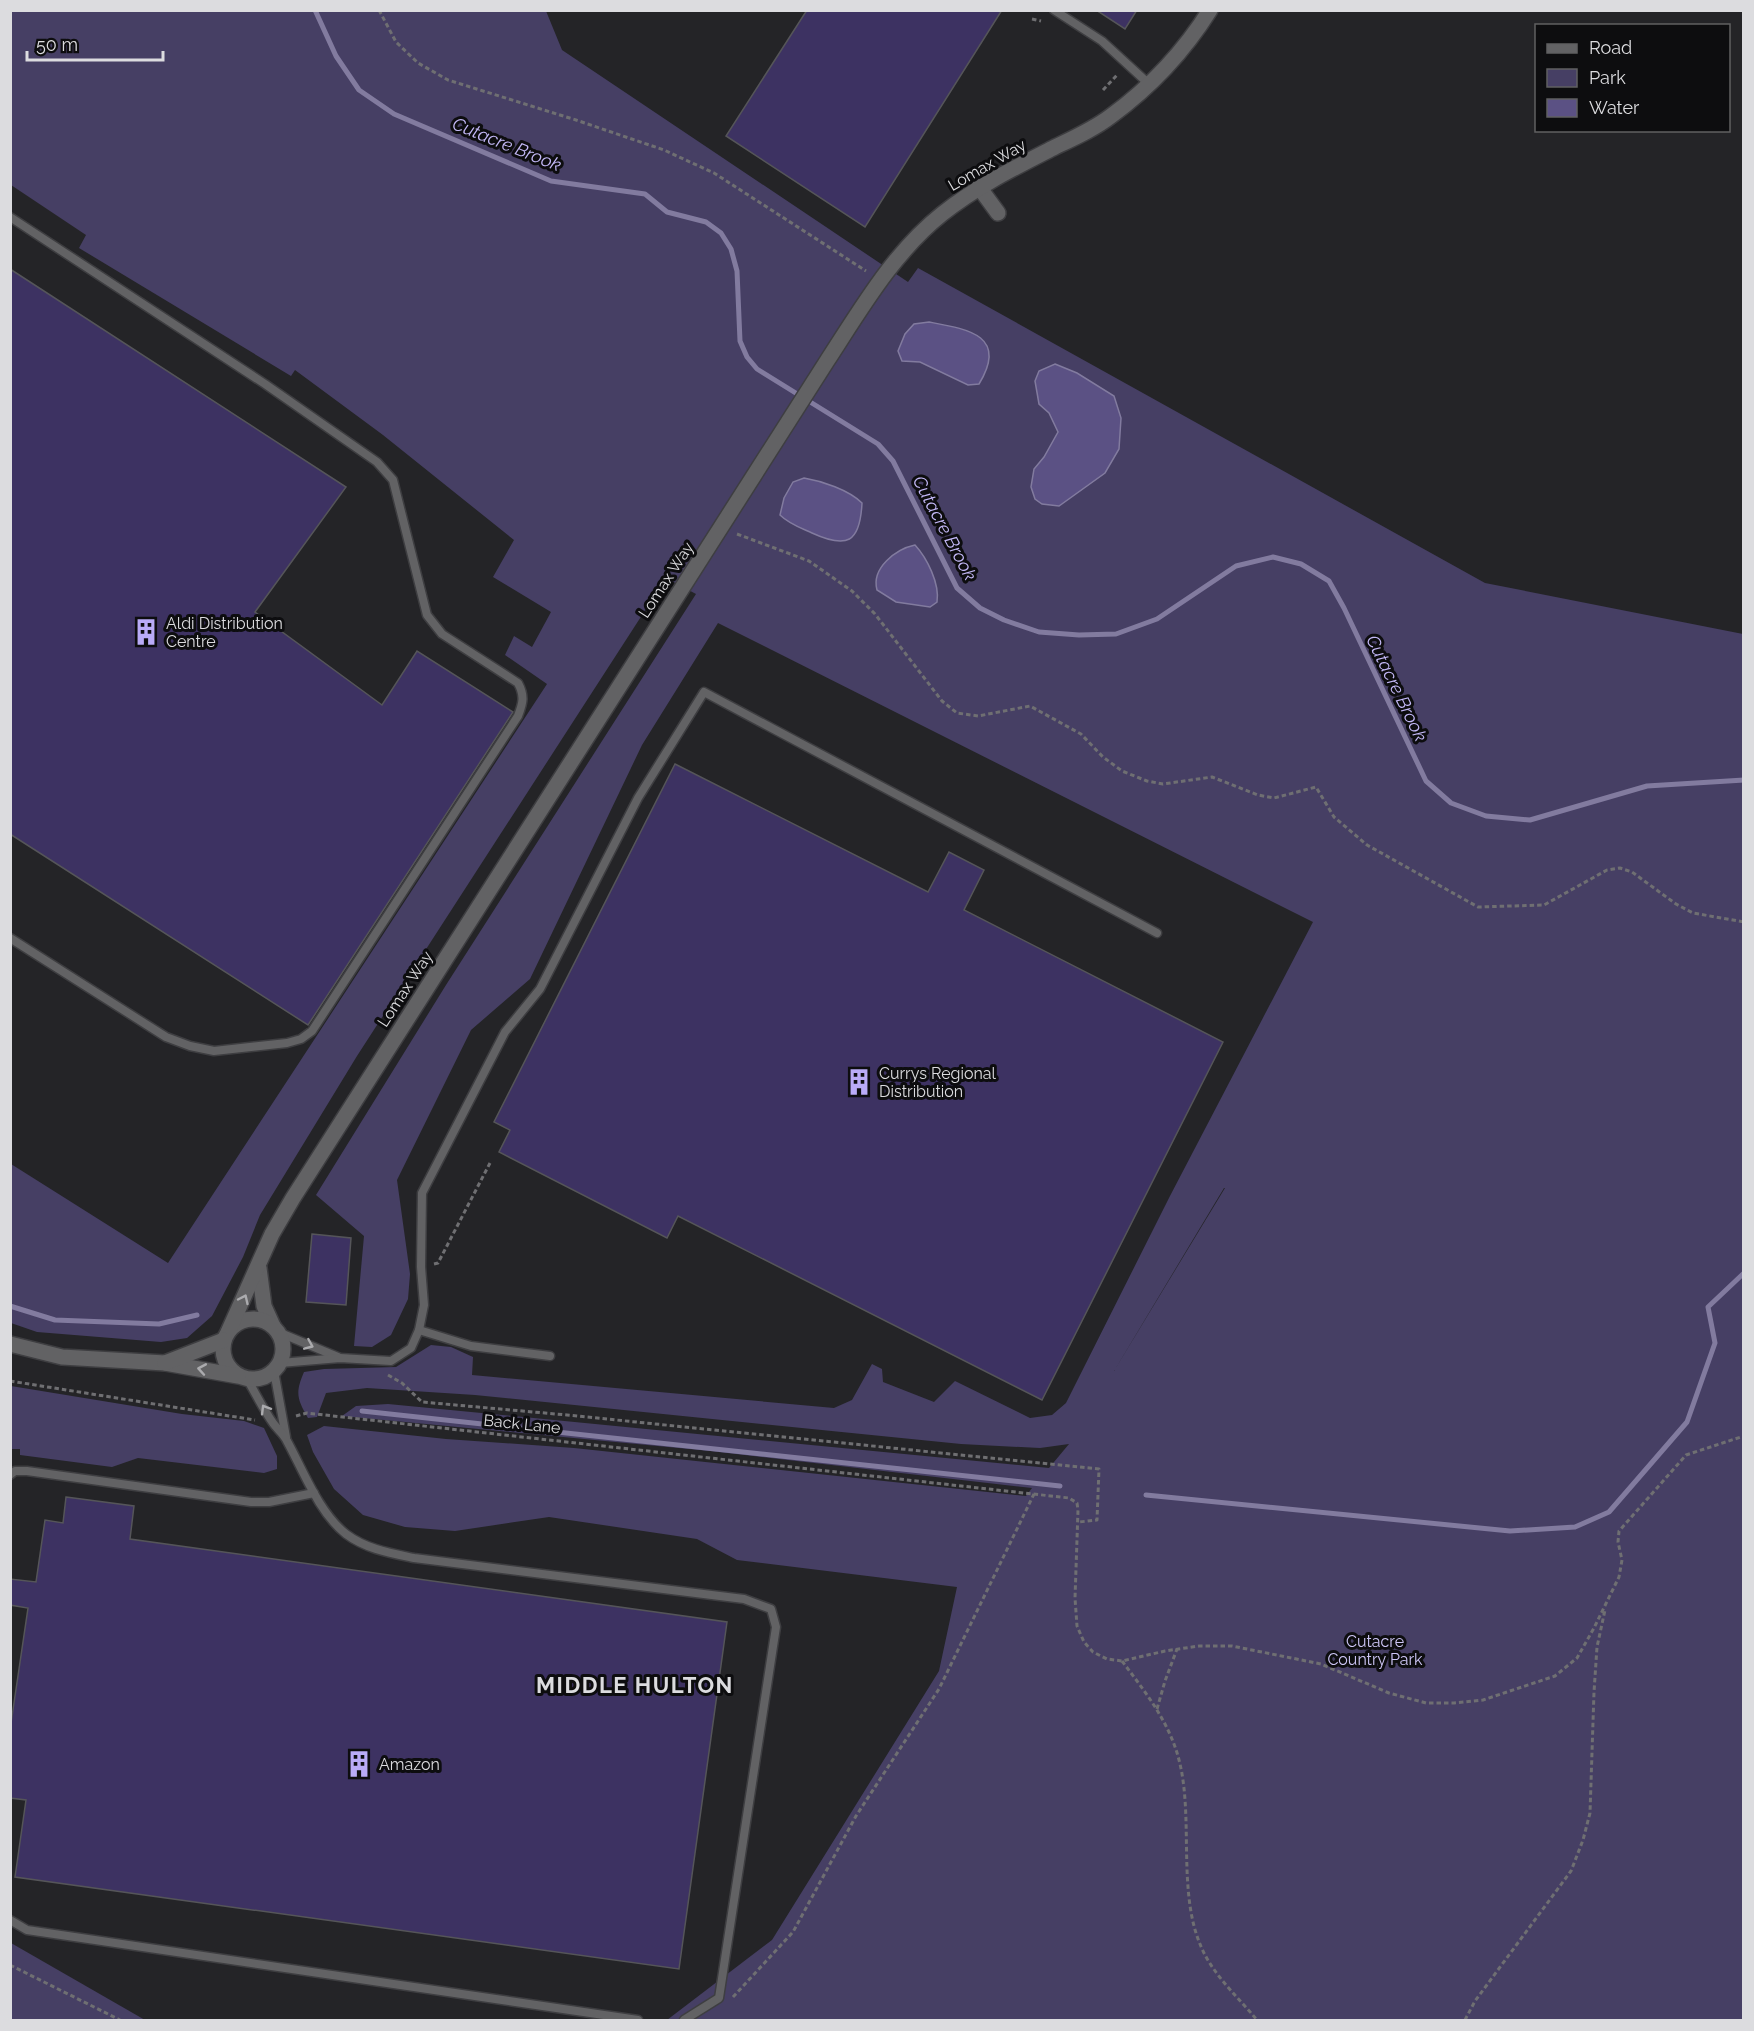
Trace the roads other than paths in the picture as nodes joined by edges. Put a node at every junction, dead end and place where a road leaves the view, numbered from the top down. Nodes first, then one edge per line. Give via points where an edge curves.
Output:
1 (1054, 10) edge
2 (1210, 10) edge
3 (1149, 84) junction
4 (980, 187) junction
5 (999, 213) dead end
6 (10, 217) edge
7 (1157, 933) dead end
8 (10, 938) edge
9 (259, 1268) junction
10 (275, 1329) junction
11 (419, 1330) junction
12 (227, 1335) junction
13 (10, 1344) edge
14 (550, 1356) dead end
15 (340, 1358) junction
16 (165, 1363) junction
17 (277, 1367) junction
18 (242, 1377) junction
19 (286, 1437) junction
20 (10, 1475) edge
21 (314, 1493) junction
22 (10, 1920) edge
23 (638, 2020) edge
24 (684, 2020) edge

1 - 3 lane via 1102,41
2 - 3 street, Lomax Way via 1178,57
3 - 4 street, Lomax Way via 1110,117
4 - 5 street
4 - 9 street, Lomax Way via 940,215 894,263 827,361 293,1198 272,1234
6 - 8 lane via 377,462 393,480 427,615 442,634 518,683 523,693 518,716 312,1031 301,1039 214,1051 190,1046 166,1037
7 - 11 lane via 704,692 638,798 540,989 506,1032 422,1193 424,1305
9 - 10 street, Lomax Way via 264,1306
12 -> 9 street, Lomax Way
10 - 12 street via 264,1321 245,1320
10 -> 15 lane
10 - 17 street via 283,1347
11 - 14 lane via 471,1346
11 - 15 lane via 411,1348 391,1361
12 - 16 street
12 - 18 street via 222,1350 224,1360
13 - 16 street via 62,1357
15 - 17 lane
18 -> 16 street
17 - 18 street via 266,1377
17 - 19 lane
19 -> 18 lane
19 - 21 lane
20 - 21 lane via 27,1471 251,1502
21 - 24 lane via 345,1533 385,1552 744,1599 771,1609 776,1627 719,1998
22 - 23 lane via 27,1930

